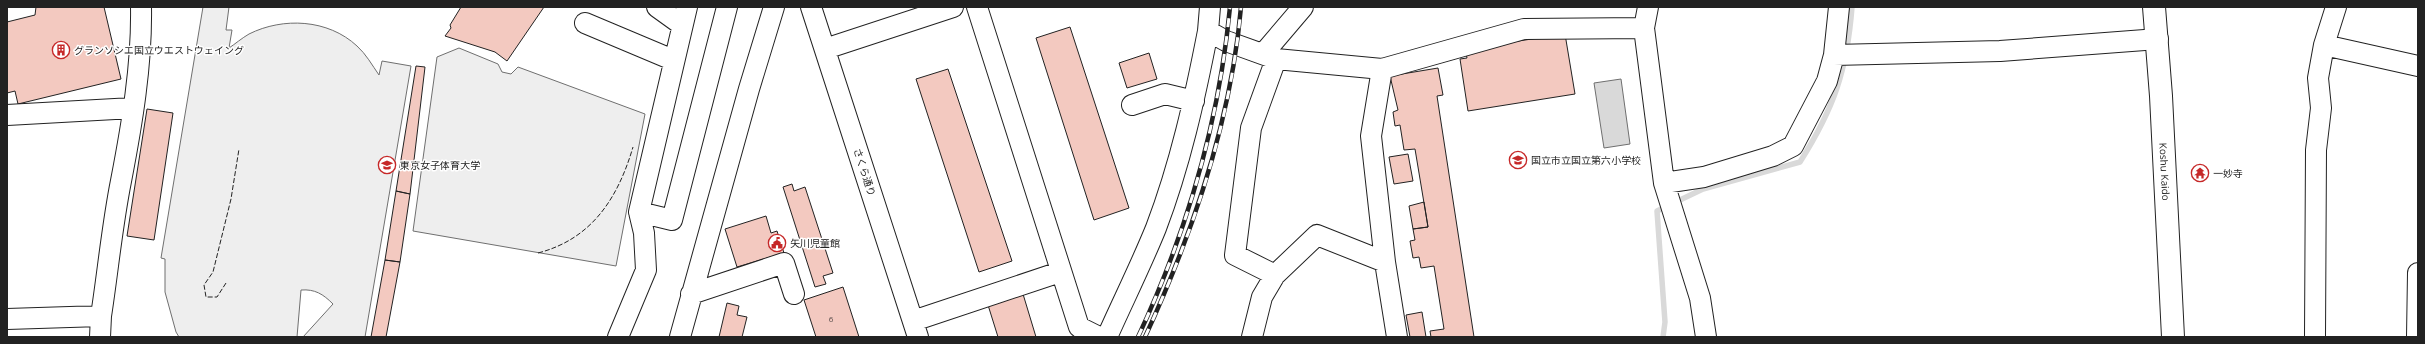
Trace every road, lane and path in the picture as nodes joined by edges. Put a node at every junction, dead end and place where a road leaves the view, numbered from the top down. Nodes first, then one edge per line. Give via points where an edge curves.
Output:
1 (141, 7) edge
2 (657, 7) edge
3 (727, 7) edge
4 (774, 7) edge
5 (811, 7) edge
6 (953, 7) edge
7 (977, 7) edge
8 (1210, 7) edge
9 (1303, 7) edge
10 (1648, 7) edge
11 (1839, 7) edge
12 (2154, 7) edge
13 (2336, 7) edge
14 (684, 16) edge
15 (585, 23) dead end
16 (1644, 28) junction
17 (1208, 31) junction
18 (2158, 39) junction
19 (2324, 45) junction
20 (825, 49) junction
21 (1843, 55) junction
22 (1269, 57) junction
23 (673, 60) junction
24 (2418, 66) edge
25 (1382, 69) junction
26 (1194, 101) junction
27 (1132, 105) dead end
28 (133, 108) junction
29 (7, 115) edge
30 (1668, 198) junction
31 (639, 212) junction
32 (1385, 262) junction
33 (1060, 272) junction
34 (2418, 273) edge
35 (1275, 275) junction
36 (691, 294) junction
37 (794, 294) dead end
38 (101, 316) junction
39 (7, 319) edge
40 (916, 329) edge
41 (100, 337) edge
42 (618, 337) edge
43 (680, 337) edge
44 (1099, 337) edge
45 (1108, 337) edge
46 (1252, 337) edge
47 (1397, 337) edge
48 (1706, 337) edge
49 (2172, 337) edge
50 (2315, 337) edge
51 (2417, 337) edge

1 - 28 street
2 - 14 street
3 - 31 street via 672,220
4 - 36 street
5 - 20 street, さくら通り
6 - 20 street
7 - 33 street
8 - 17 street
9 - 22 street
10 - 16 street
11 - 21 street
12 - 18 main road, Koshu Kaido
13 - 19 street
14 - 23 street
15 - 23 street
16 - 25 street via 1524,29
16 - 30 street
17 - 22 street via 1226,41
17 - 26 street
18 - 21 street via 2000,51
18 - 49 main road, Koshu Kaido
19 - 24 street
19 - 50 street via 2318,78 2321,108 2316,150
20 - 40 street, さくら通り
21 - 30 street via 1793,146 1773,156 1704,177
22 - 25 street
22 - 35 street via 1251,128 1235,255
23 - 31 street
25 - 32 street via 1371,136
26 - 27 street via 1165,94
26 - 45 street via 1156,228
28 - 29 street
28 - 38 street
30 - 48 street via 1700,298
31 - 42 street via 644,233 646,270
32 - 35 street via 1317,235
32 - 47 street
33 - 40 street
33 - 44 street via 1079,327
34 - 51 street
35 - 46 street via 1262,297
36 - 37 street via 784,263
36 - 43 street
38 - 39 street
38 - 41 street

